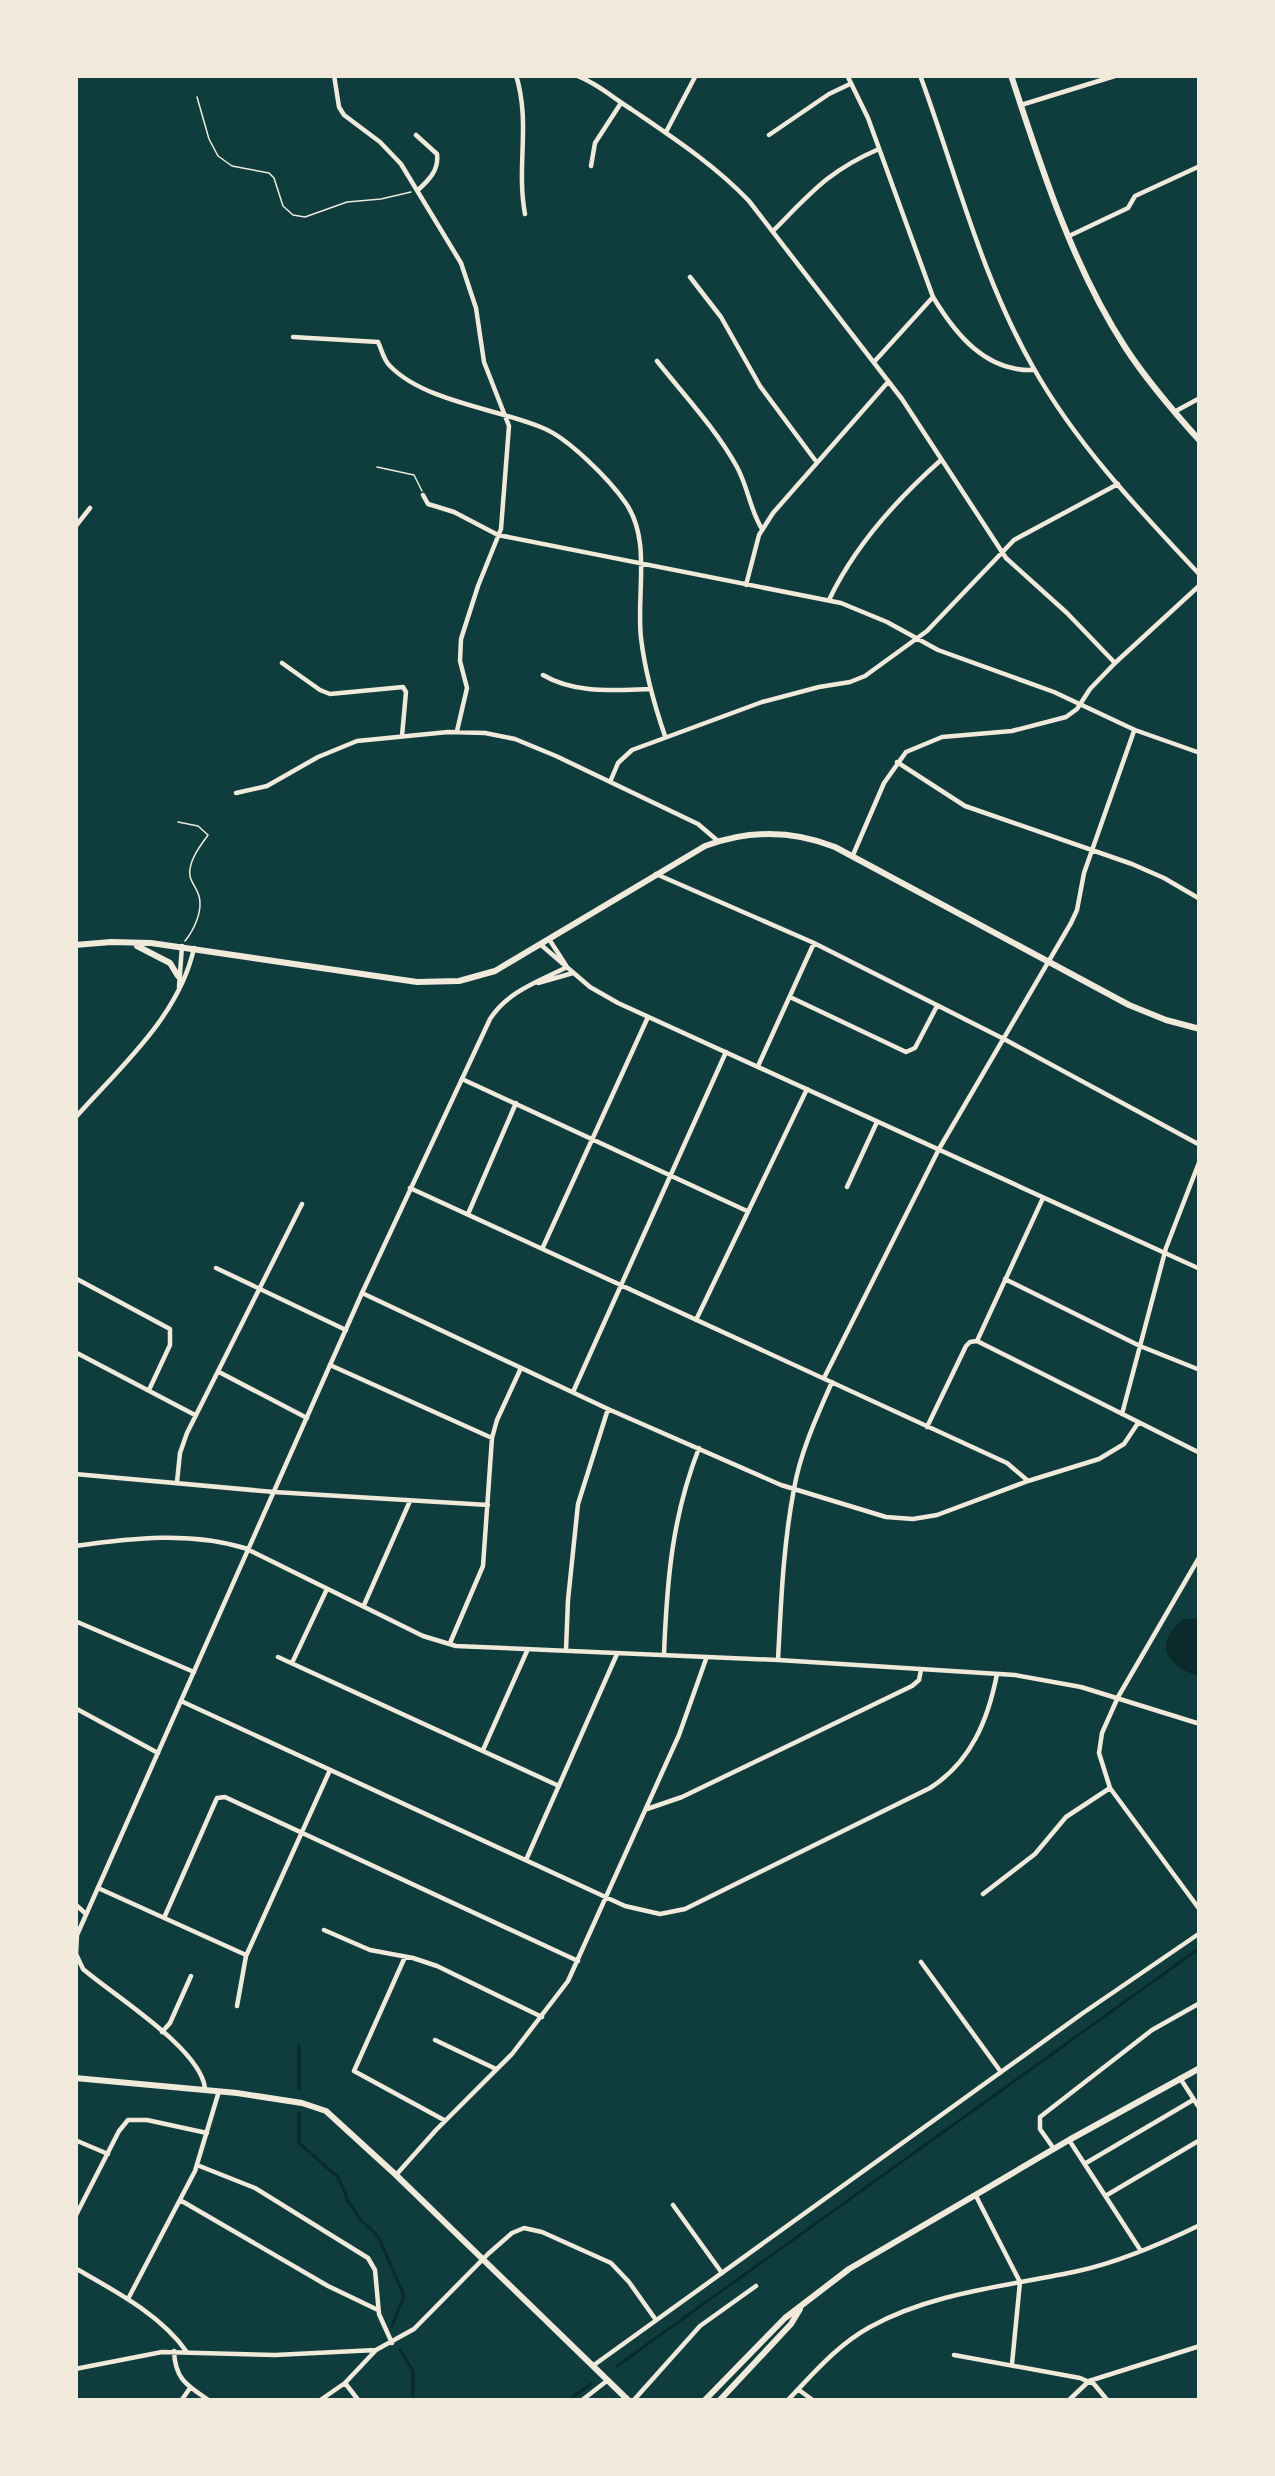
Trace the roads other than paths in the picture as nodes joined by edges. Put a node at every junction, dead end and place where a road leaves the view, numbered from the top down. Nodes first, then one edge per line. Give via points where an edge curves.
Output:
1 (334, 75) edge
2 (574, 75) edge
3 (696, 75) edge
4 (847, 75) edge
5 (920, 75) edge
6 (1011, 75) edge
7 (1118, 75) edge
8 (519, 77) edge
9 (851, 84) junction
10 (197, 97) dead end
11 (621, 103) junction
12 (1021, 105) junction
13 (666, 132) junction
14 (416, 135) dead end
15 (769, 135) dead end
16 (879, 149) junction
17 (591, 166) dead end
18 (1200, 167) edge
19 (418, 190) junction
20 (526, 214) dead end
21 (773, 231) junction
22 (1069, 236) junction
23 (690, 277) dead end
24 (933, 297) junction
25 (293, 337) dead end
26 (657, 361) dead end
27 (874, 362) junction
28 (1034, 370) junction
29 (887, 382) junction
30 (1200, 398) edge
31 (1174, 412) junction
32 (507, 417) junction
33 (1200, 440) edge
34 (942, 459) junction
35 (816, 462) junction
36 (377, 466) dead end
37 (1118, 484) junction
38 (423, 495) joint
39 (90, 508) dead end
40 (75, 527) edge
41 (762, 529) junction
42 (498, 535) junction
43 (1001, 552) junction
44 (640, 565) junction
45 (1200, 575) edge
46 (746, 585) junction
47 (1200, 585) edge
48 (829, 599) junction
49 (918, 640) junction
50 (283, 663) dead end
51 (1115, 663) junction
52 (543, 675) dead end
53 (650, 689) junction
54 (1080, 704) junction
55 (1135, 730) junction
56 (458, 731) junction
57 (402, 736) junction
58 (665, 736) junction
59 (1200, 753) edge
60 (897, 762) junction
61 (610, 782) junction
62 (236, 793) dead end
63 (178, 822) dead end
64 (718, 841) junction
65 (1092, 850) junction
66 (853, 855) junction
67 (656, 874) junction
68 (1200, 899) edge
69 (190, 935) junction
70 (122, 942) junction
71 (545, 942) junction
72 (814, 943) junction
73 (75, 945) edge
74 (182, 946) junction
75 (194, 948) junction
76 (1050, 963) junction
77 (570, 970) junction
78 (178, 976) junction
79 (178, 988) junction
80 (790, 998) junction
81 (938, 1005) junction
82 (648, 1018) junction
83 (1200, 1029) edge
84 (1004, 1039) junction
85 (726, 1052) junction
86 (758, 1066) junction
87 (462, 1079) junction
88 (807, 1090) junction
89 (516, 1102) junction
90 (75, 1118) edge
91 (878, 1121) junction
92 (592, 1137) junction
93 (1200, 1145) edge
94 (939, 1149) junction
95 (1200, 1160) edge
96 (670, 1175) junction
97 (847, 1187) dead end
98 (410, 1188) junction
99 (1043, 1198) junction
100 (302, 1204) dead end
101 (747, 1211) junction
102 (468, 1214) junction
103 (542, 1248) junction
104 (1164, 1253) junction
105 (216, 1268) dead end
106 (1200, 1269) edge
107 (75, 1278) edge
108 (1005, 1279) junction
109 (620, 1284) junction
110 (260, 1288) junction
111 (362, 1293) junction
112 (696, 1320) junction
113 (346, 1330) junction
114 (977, 1341) junction
115 (1140, 1346) junction
116 (75, 1352) edge
117 (330, 1365) junction
118 (520, 1368) junction
119 (1200, 1370) edge
120 (219, 1372) junction
121 (824, 1378) junction
122 (832, 1382) junction
123 (148, 1390) junction
124 (573, 1392) junction
125 (608, 1409) junction
126 (1122, 1414) junction
127 (195, 1415) junction
128 (308, 1418) junction
129 (1138, 1423) junction
130 (927, 1427) junction
131 (492, 1438) junction
132 (699, 1448) junction
133 (1200, 1453) edge
134 (75, 1474) edge
135 (1028, 1481) junction
136 (177, 1482) junction
137 (794, 1490) junction
138 (274, 1492) junction
139 (410, 1501) junction
140 (488, 1505) junction
141 (75, 1546) edge
142 (249, 1550) junction
143 (1200, 1556) edge
144 (327, 1588) junction
145 (363, 1606) junction
146 (75, 1621) edge
147 (449, 1645) junction
148 (527, 1651) junction
149 (566, 1652) junction
150 (617, 1654) junction
151 (664, 1656) junction
152 (278, 1657) dead end
153 (706, 1659) junction
154 (778, 1660) junction
155 (292, 1663) junction
156 (925, 1671) junction
157 (194, 1672) junction
158 (997, 1673) junction
159 (1118, 1697) junction
160 (181, 1701) junction
161 (75, 1708) edge
162 (1200, 1724) edge
163 (483, 1751) junction
164 (158, 1753) junction
165 (330, 1770) junction
166 (559, 1786) junction
167 (1110, 1788) junction
168 (654, 1792) junction
169 (666, 1802) junction
170 (647, 1809) junction
171 (302, 1832) junction
172 (526, 1860) junction
173 (98, 1888) junction
174 (983, 1894) dead end
175 (605, 1897) junction
176 (75, 1904) edge
177 (1200, 1910) edge
178 (86, 1914) junction
179 (164, 1918) junction
180 (324, 1930) dead end
181 (1200, 1933) edge
182 (246, 1956) junction
183 (405, 1957) junction
184 (579, 1961) junction
185 (921, 1962) dead end
186 (83, 1969) junction
187 (75, 1973) edge
188 (191, 1976) dead end
189 (1200, 2003) edge
190 (238, 2006) dead end
191 (542, 2017) junction
192 (162, 2032) junction
193 (435, 2041) dead end
194 (1200, 2068) edge
195 (496, 2069) junction
196 (1001, 2072) junction
197 (75, 2078) edge
198 (1180, 2078) junction
199 (205, 2090) junction
200 (218, 2091) junction
201 (1193, 2100) junction
202 (1200, 2109) edge
203 (445, 2121) junction
204 (207, 2133) junction
205 (75, 2140) edge
206 (1069, 2140) junction
207 (1200, 2140) edge
208 (1054, 2149) junction
209 (108, 2154) junction
210 (1086, 2163) junction
211 (197, 2165) junction
212 (396, 2175) junction
213 (1107, 2195) junction
214 (976, 2196) junction
215 (180, 2200) junction
216 (673, 2205) dead end
217 (75, 2217) edge
218 (1200, 2225) edge
219 (1141, 2252) junction
220 (483, 2258) junction
221 (75, 2267) edge
222 (722, 2272) junction
223 (1021, 2282) junction
224 (756, 2286) dead end
225 (128, 2300) junction
226 (802, 2306) junction
227 (378, 2310) junction
228 (656, 2320) junction
229 (392, 2343) junction
230 (1200, 2346) edge
231 (376, 2350) junction
232 (174, 2351) junction
233 (186, 2351) junction
234 (953, 2355) dead end
235 (1012, 2364) junction
236 (594, 2366) junction
237 (75, 2369) edge
238 (608, 2380) junction
239 (1089, 2381) junction
240 (345, 2383) junction
241 (190, 2388) junction
242 (798, 2390) junction
243 (181, 2401) edge
244 (210, 2401) edge
245 (320, 2401) edge
246 (359, 2401) edge
247 (581, 2401) edge
248 (631, 2401) edge
249 (704, 2401) edge
250 (718, 2401) edge
251 (787, 2401) edge
252 (814, 2401) edge
253 (1068, 2401) edge
254 (1108, 2401) edge

1 - 19 street via 344,115 392,154
2 - 11 street
3 - 13 street
4 - 9 street
5 - 28 street via 985,263
6 - 12 main road
7 - 12 street
8 - 20 street
9 - 15 street
9 - 16 street
10 - 19 lane via 218,156 269,173 293,215
11 - 13 street
11 - 17 street via 595,142
12 - 22 main road
13 - 21 street via 739,190
14 - 19 street via 438,159
16 - 21 street via 825,178
16 - 24 street
18 - 22 street
19 - 32 street via 461,263 484,362
21 - 27 street
22 - 31 main road via 1114,328
23 - 35 street
24 - 27 street
24 - 28 street via 982,356
25 - 32 street via 378,342 399,374
26 - 41 street via 727,450
27 - 29 street
28 - 37 street
29 - 34 street
29 - 35 street
30 - 31 street
31 - 33 main road
32 - 42 street
32 - 44 street via 551,432 612,487 632,513
34 - 43 street
34 - 48 street via 878,524
35 - 41 street
36 - 38 lane via 414,475
37 - 43 street
37 - 45 street
38 - 42 street
39 - 40 street
41 - 46 street
42 - 44 street
42 - 56 street via 460,639 467,688
43 - 49 street
43 - 51 street
44 - 46 street
44 - 53 street
46 - 48 street
47 - 51 street
48 - 49 street
49 - 54 street
49 - 58 street via 857,680
50 - 57 street via 330,694 405,688
51 - 54 street
52 - 53 street via 580,688
53 - 58 street
54 - 55 street
54 - 60 street via 1066,717 1023,729 942,737
55 - 59 street
55 - 65 street
56 - 57 street
56 - 61 street via 507,736
57 - 62 street via 346,744 267,786
58 - 61 street via 623,756
60 - 65 street via 964,806
60 - 66 street
61 - 64 street
63 - 69 lane via 208,835 190,865 200,903
64 - 66 main road via 781,834
64 - 67 main road
65 - 68 street
65 - 76 street via 1077,910
66 - 76 main road
67 - 71 main road
67 - 72 street
69 - 74 lane
69 - 75 lane
70 - 73 main road
70 - 74 main road
70 - 78 main road via 156,954
71 - 75 main road via 490,974 439,983
71 - 77 street
72 - 80 street
72 - 81 street
74 - 75 main road
74 - 78 street
75 - 79 street
76 - 83 main road via 1141,1010
76 - 84 street
77 - 82 street
77 - 87 street via 518,990 494,1013
78 - 79 street
79 - 90 street via 159,1023
80 - 81 street via 906,1052
80 - 86 street
81 - 84 street
82 - 85 street
82 - 92 street
84 - 93 street
84 - 94 street
85 - 86 street
85 - 96 street
86 - 88 street
87 - 89 street
87 - 98 street
88 - 91 street
88 - 101 street
89 - 92 street
89 - 102 street
91 - 94 street
91 - 97 street
92 - 96 street
92 - 103 street
94 - 99 street
94 - 121 street
95 - 104 street
96 - 101 street
96 - 109 street
98 - 102 street
98 - 111 street
99 - 104 street
99 - 108 street
100 - 110 street
101 - 112 street
102 - 103 street
103 - 109 street
104 - 106 street
104 - 115 street
105 - 110 street
107 - 123 street via 170,1329
108 - 114 street
108 - 115 street
109 - 112 street
109 - 124 street
110 - 113 street
110 - 120 street
111 - 113 street
111 - 118 street
112 - 121 street
113 - 117 street
114 - 126 street
114 - 130 street via 964,1350
115 - 119 street
115 - 126 street
116 - 123 street
117 - 128 street
117 - 131 street
118 - 124 street
118 - 131 street
120 - 127 street
120 - 128 street
121 - 122 street
122 - 130 street
122 - 137 street
123 - 127 street
124 - 125 street
125 - 132 street
125 - 149 street via 576,1514
126 - 129 street
127 - 136 street
128 - 138 street
129 - 133 street
129 - 135 street via 1106,1456
130 - 135 street
131 - 140 street
132 - 137 street
132 - 151 street via 677,1514
134 - 136 street
135 - 137 street via 913,1520
136 - 138 street
137 - 154 street
138 - 139 street
138 - 142 street
139 - 140 street
139 - 145 street
140 - 147 street via 483,1567
141 - 142 street via 172,1538
142 - 144 street
142 - 157 street
143 - 159 street
144 - 145 street
144 - 155 street
145 - 147 street
146 - 157 street
147 - 148 street
148 - 149 street
148 - 163 street
149 - 150 street
150 - 151 street
150 - 166 street
151 - 153 street
152 - 155 street
153 - 154 street
153 - 168 street
154 - 156 street
155 - 163 street
156 - 158 street
156 - 169 street via 912,1686
157 - 160 street
158 - 159 street
158 - 175 street via 974,1744 930,1788 685,1909 647,1913
159 - 162 street
159 - 167 street via 1099,1750
160 - 164 street
160 - 165 street
161 - 164 street
163 - 166 street
164 - 173 street
165 - 171 street
165 - 172 street
166 - 172 street
167 - 174 street
167 - 177 street
168 - 169 street
168 - 170 street
169 - 170 street
170 - 175 street
171 - 179 street via 217,1798
171 - 182 street
171 - 184 street
172 - 175 street
173 - 178 street
173 - 179 street
175 - 184 street
176 - 178 street
178 - 186 street via 75,1946
179 - 182 street
180 - 183 street
181 - 196 street
182 - 190 street
183 - 191 street
183 - 203 street via 354,2071
184 - 191 street
185 - 196 street
186 - 187 street
186 - 192 street
188 - 192 street
189 - 208 street via 1040,2117
191 - 195 street
192 - 199 street via 200,2072
193 - 195 street
194 - 198 main road
195 - 203 street
196 - 222 street
197 - 199 main road
198 - 201 street
198 - 206 main road
199 - 200 main road
200 - 204 street
200 - 212 main road via 319,2108
201 - 202 street
201 - 210 street
203 - 212 street
204 - 209 street via 134,2118
204 - 211 street
205 - 209 street
206 - 208 main road
206 - 210 street
207 - 213 street
208 - 214 main road
209 - 217 street
210 - 213 street
211 - 215 street
211 - 227 street via 255,2188 368,2258
212 - 220 main road
213 - 219 street
214 - 223 street
214 - 226 main road via 856,2263
215 - 225 street
215 - 227 street
216 - 222 street
218 - 219 street
219 - 223 street
220 - 228 street via 512,2233 537,2230 611,2263
220 - 229 street
220 - 236 main road
221 - 225 street
222 - 228 street
223 - 235 street
223 - 242 street via 873,2325
224 - 248 street via 700,2326
225 - 233 street
226 - 249 main road
226 - 250 main road
227 - 229 street
228 - 236 street
229 - 231 street
230 - 239 street
231 - 233 street
231 - 240 street
232 - 233 street
232 - 237 street
232 - 241 street via 176,2372
234 - 235 street
235 - 239 street
236 - 238 main road
238 - 247 street
238 - 248 main road
239 - 253 street
239 - 254 street
240 - 245 street
240 - 246 street
241 - 243 street
241 - 244 street
242 - 251 street
242 - 252 street

